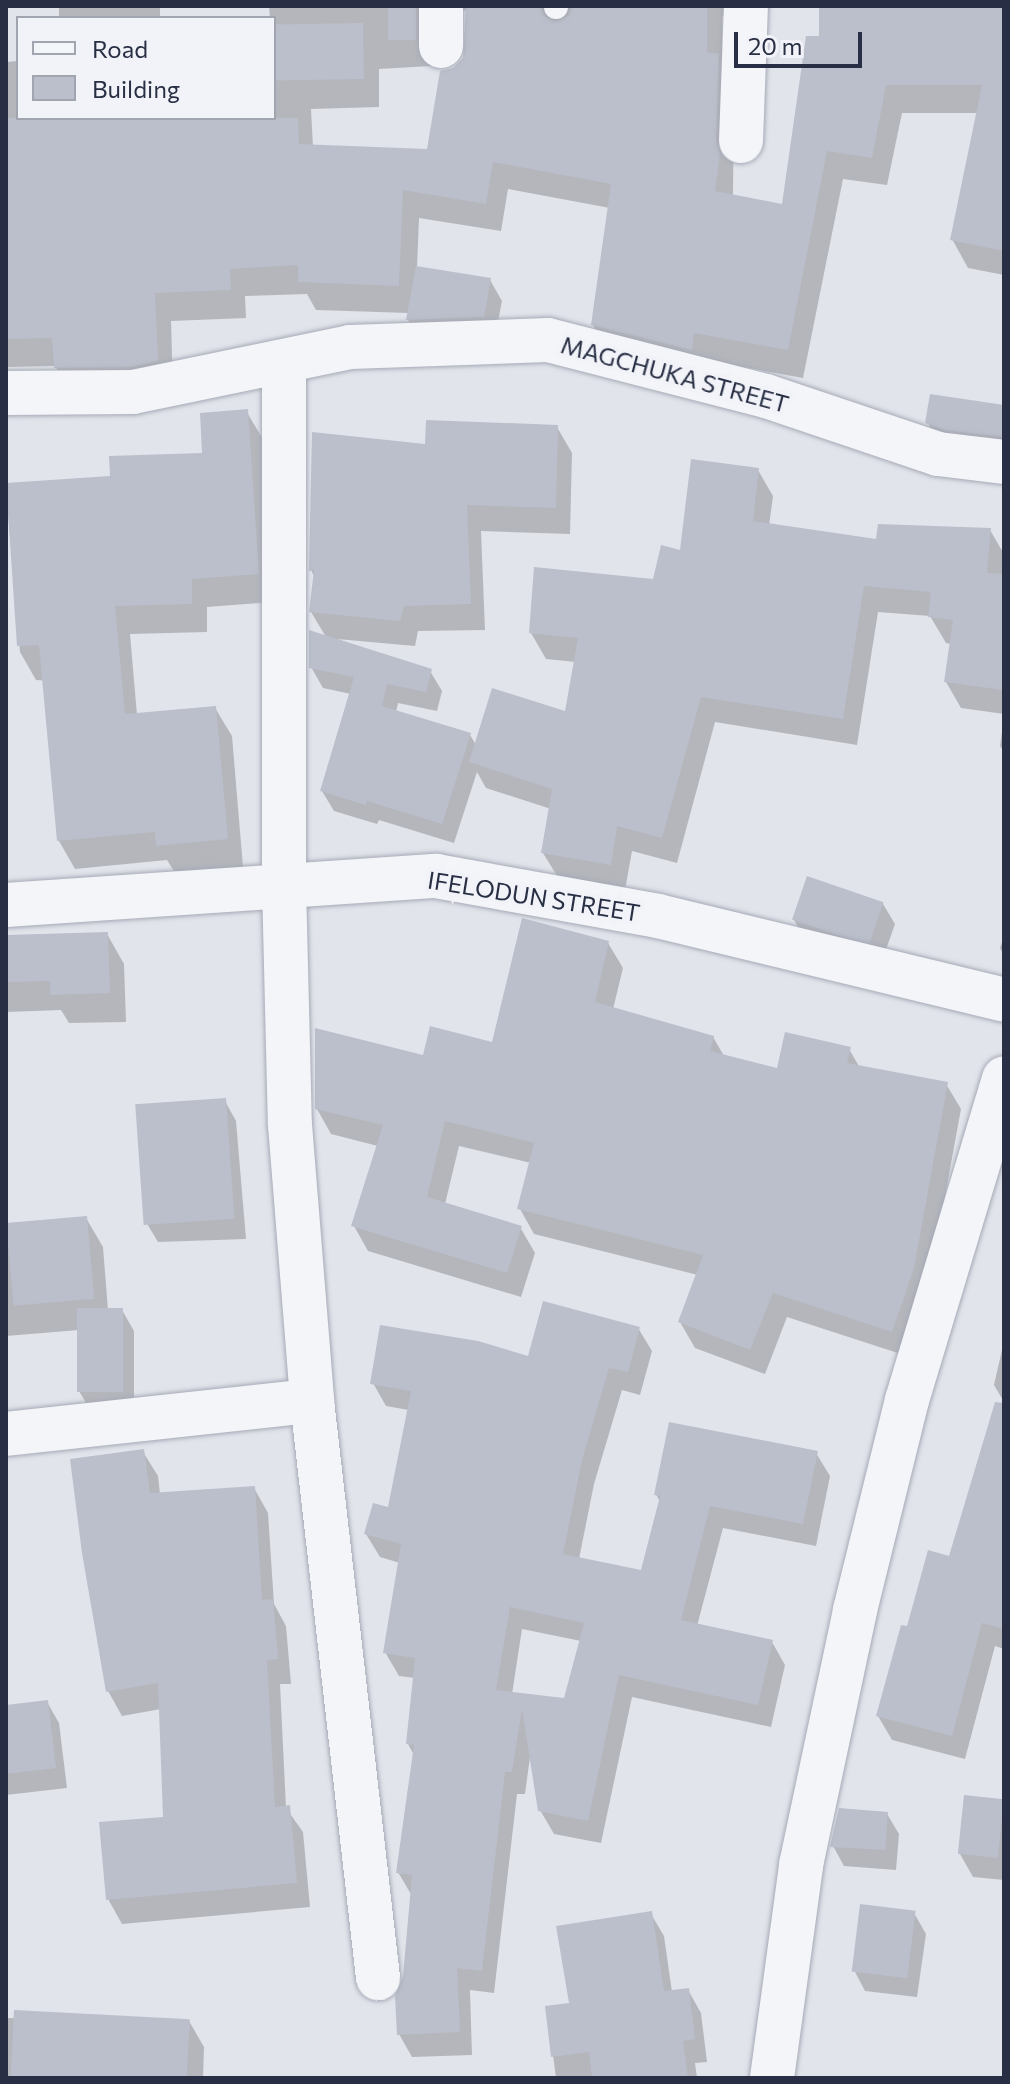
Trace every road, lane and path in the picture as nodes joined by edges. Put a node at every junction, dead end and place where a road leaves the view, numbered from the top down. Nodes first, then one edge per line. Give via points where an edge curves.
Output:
1 (746, 6) edge
2 (741, 141) dead end
3 (284, 362) junction
4 (6, 393) edge
5 (1004, 462) edge
6 (284, 884) junction
7 (6, 905) edge
8 (1004, 1000) edge
9 (1004, 1078) edge
10 (312, 1401) junction
11 (6, 1434) edge
12 (378, 1978) dead end
13 (772, 2078) edge

1 - 2 street
3 - 4 street, MAGCHUKA STREET via 133,392
3 - 5 street, MAGCHUKA STREET via 350,347 548,340 766,396 938,454
3 - 6 street
6 - 7 street, IFELODUN STREET
6 - 8 street, IFELODUN STREET via 436,876 498,885 658,916
6 - 10 street via 290,1125
9 - 13 street via 907,1400 855,1610 801,1865
10 - 11 street
10 - 12 street

